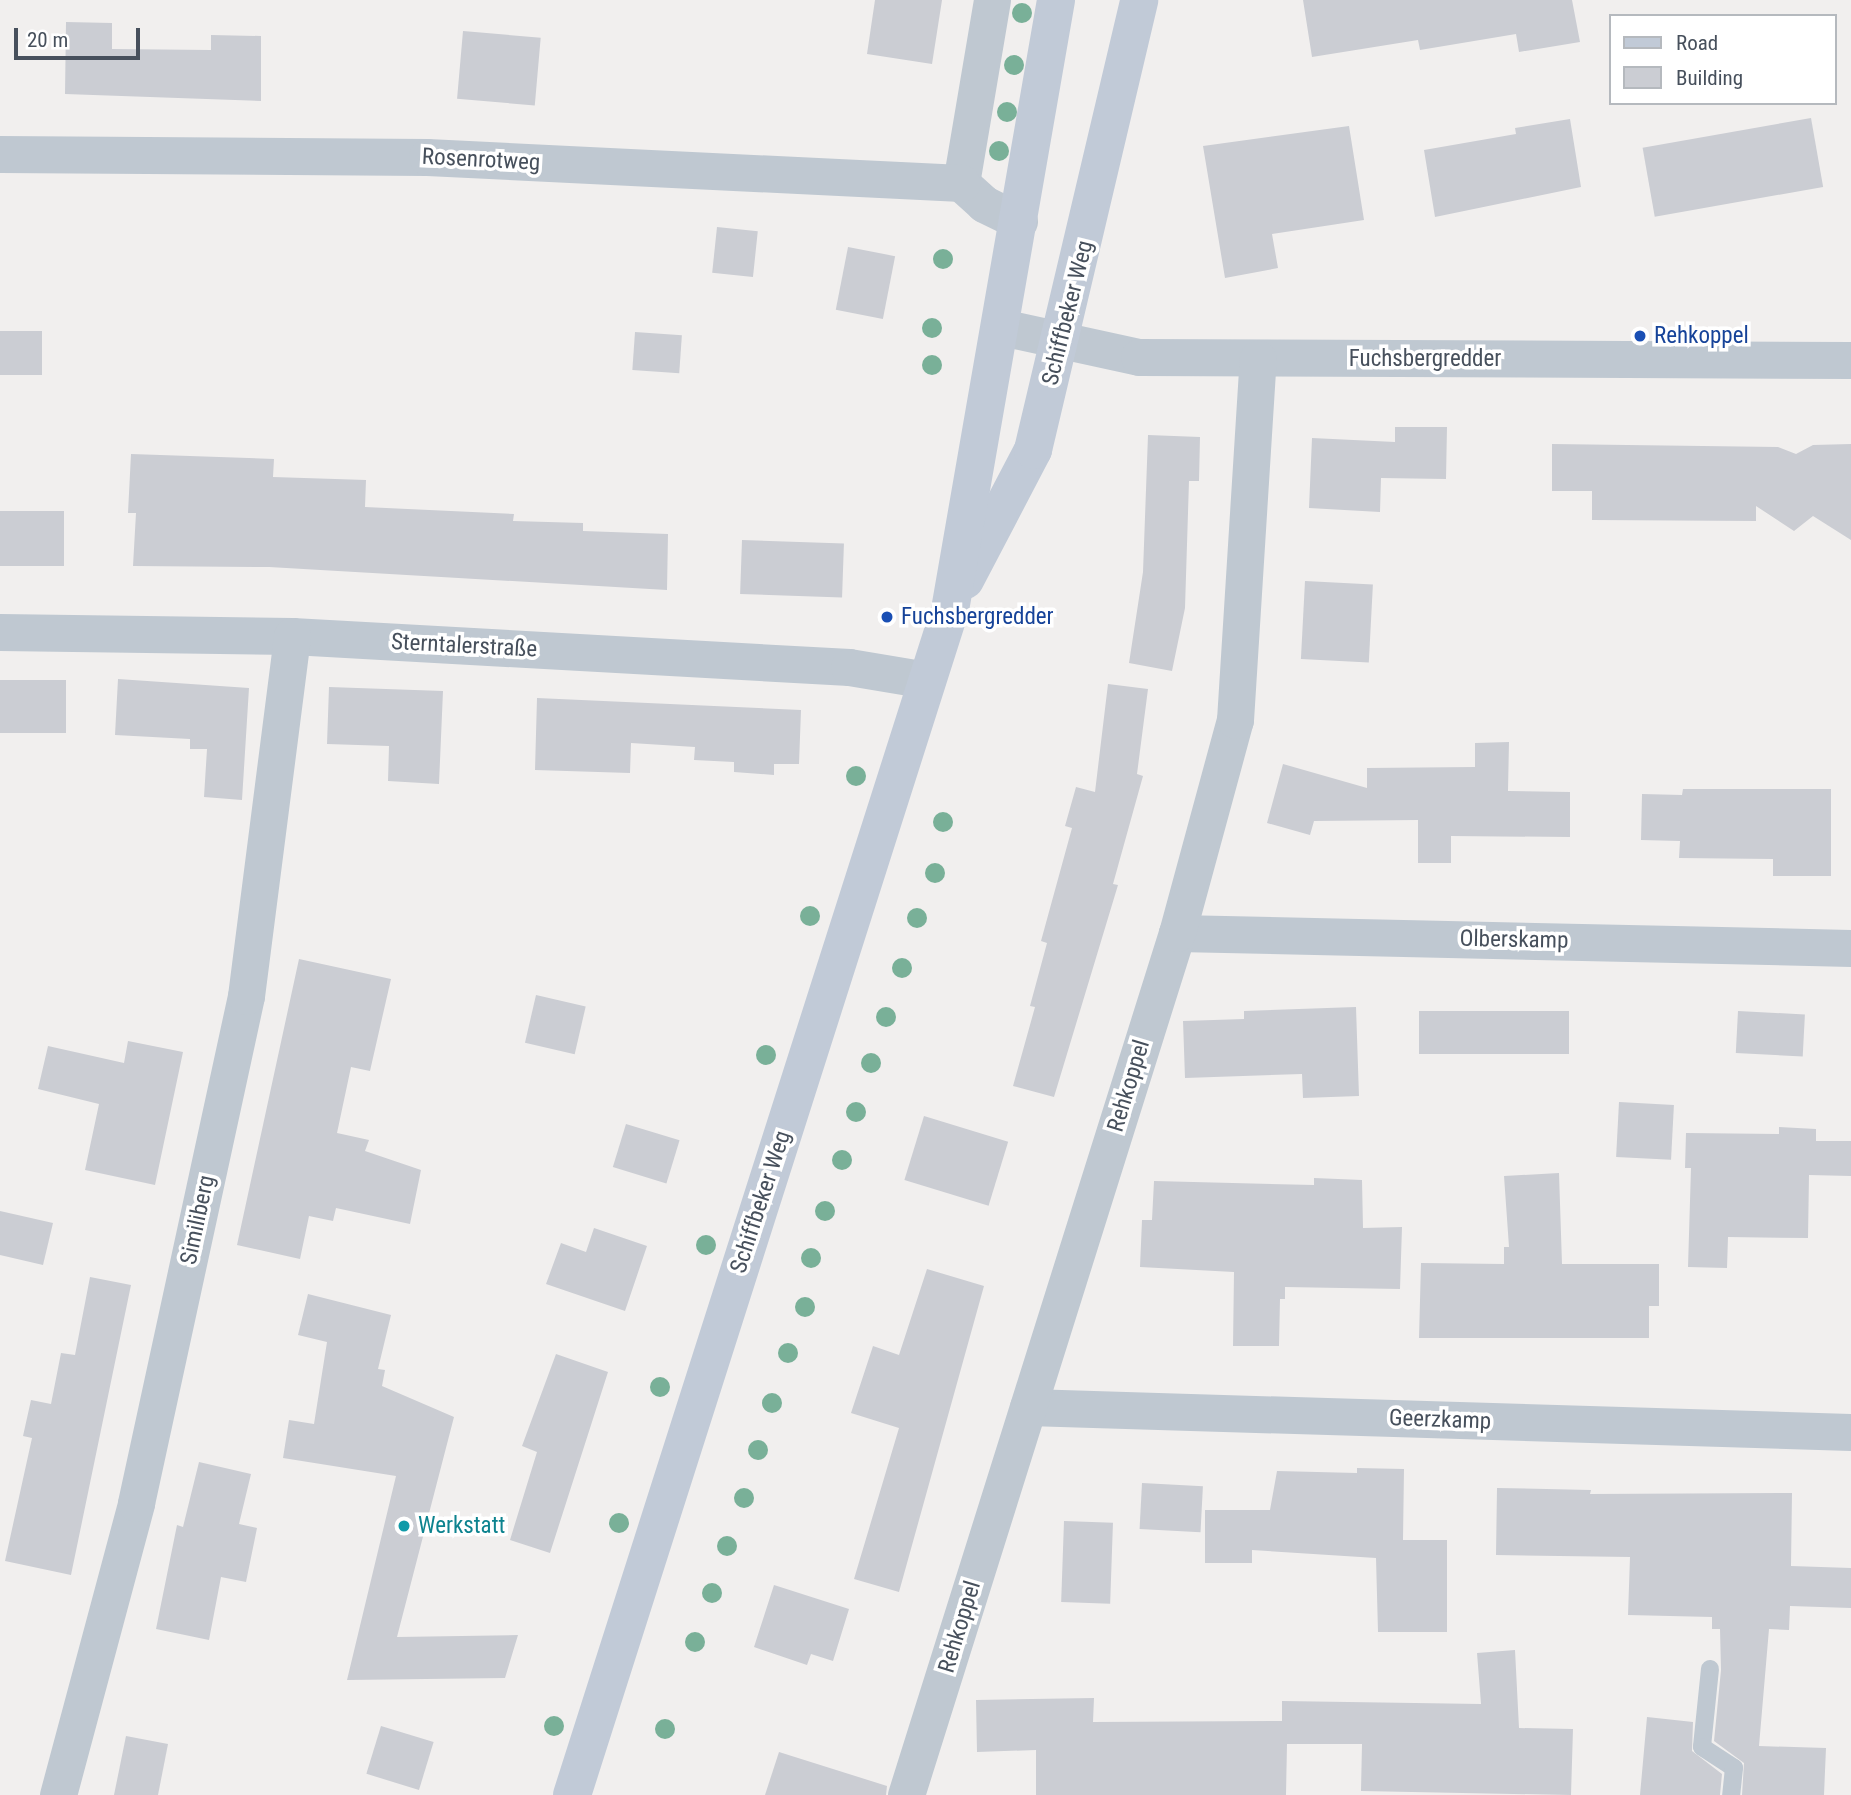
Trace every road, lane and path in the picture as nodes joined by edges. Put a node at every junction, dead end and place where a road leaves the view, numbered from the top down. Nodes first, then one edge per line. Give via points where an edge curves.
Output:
1 (992, 0) edge
2 (1056, 0) edge
3 (1139, 0) edge
4 (0, 154) edge
5 (961, 183) junction
6 (1019, 221) junction
7 (1001, 327) junction
8 (1062, 340) junction
9 (1258, 359) junction
10 (1851, 360) edge
11 (950, 610) junction
12 (0, 632) edge
13 (292, 636) junction
14 (928, 681) junction
15 (1177, 933) junction
16 (1851, 948) edge
17 (1028, 1407) junction
18 (1851, 1432) edge
19 (1710, 1669) dead end
20 (58, 1795) edge
21 (572, 1795) edge
22 (906, 1795) edge
23 (1731, 1795) edge

1 - 5 street
2 - 6 main road, Schiffbeker Weg
3 - 8 main road, Schiffbeker Weg
4 - 5 street, Rosenrotweg via 427,157
5 - 6 street via 984,204
6 - 7 main road, Schiffbeker Weg
7 - 8 street, Fuchsbergredder
7 - 11 main road, Schiffbeker Weg
8 - 9 street, Fuchsbergredder via 1139,357
8 - 11 main road, Schiffbeker Weg via 1034,450
9 - 10 street, Fuchsbergredder
9 - 15 street, Rehkoppel via 1235,720
11 - 14 main road, Schiffbeker Weg
12 - 13 street, Sterntalerstraße
13 - 14 street, Sterntalerstraße via 849,667
13 - 20 street, Similiberg via 246,996 136,1503
14 - 21 main road, Schiffbeker Weg
15 - 16 street, Olberskamp
15 - 17 street, Rehkoppel
17 - 18 street, Geerzkamp
17 - 22 street, Rehkoppel
19 - 23 lane via 1702,1748 1734,1768

